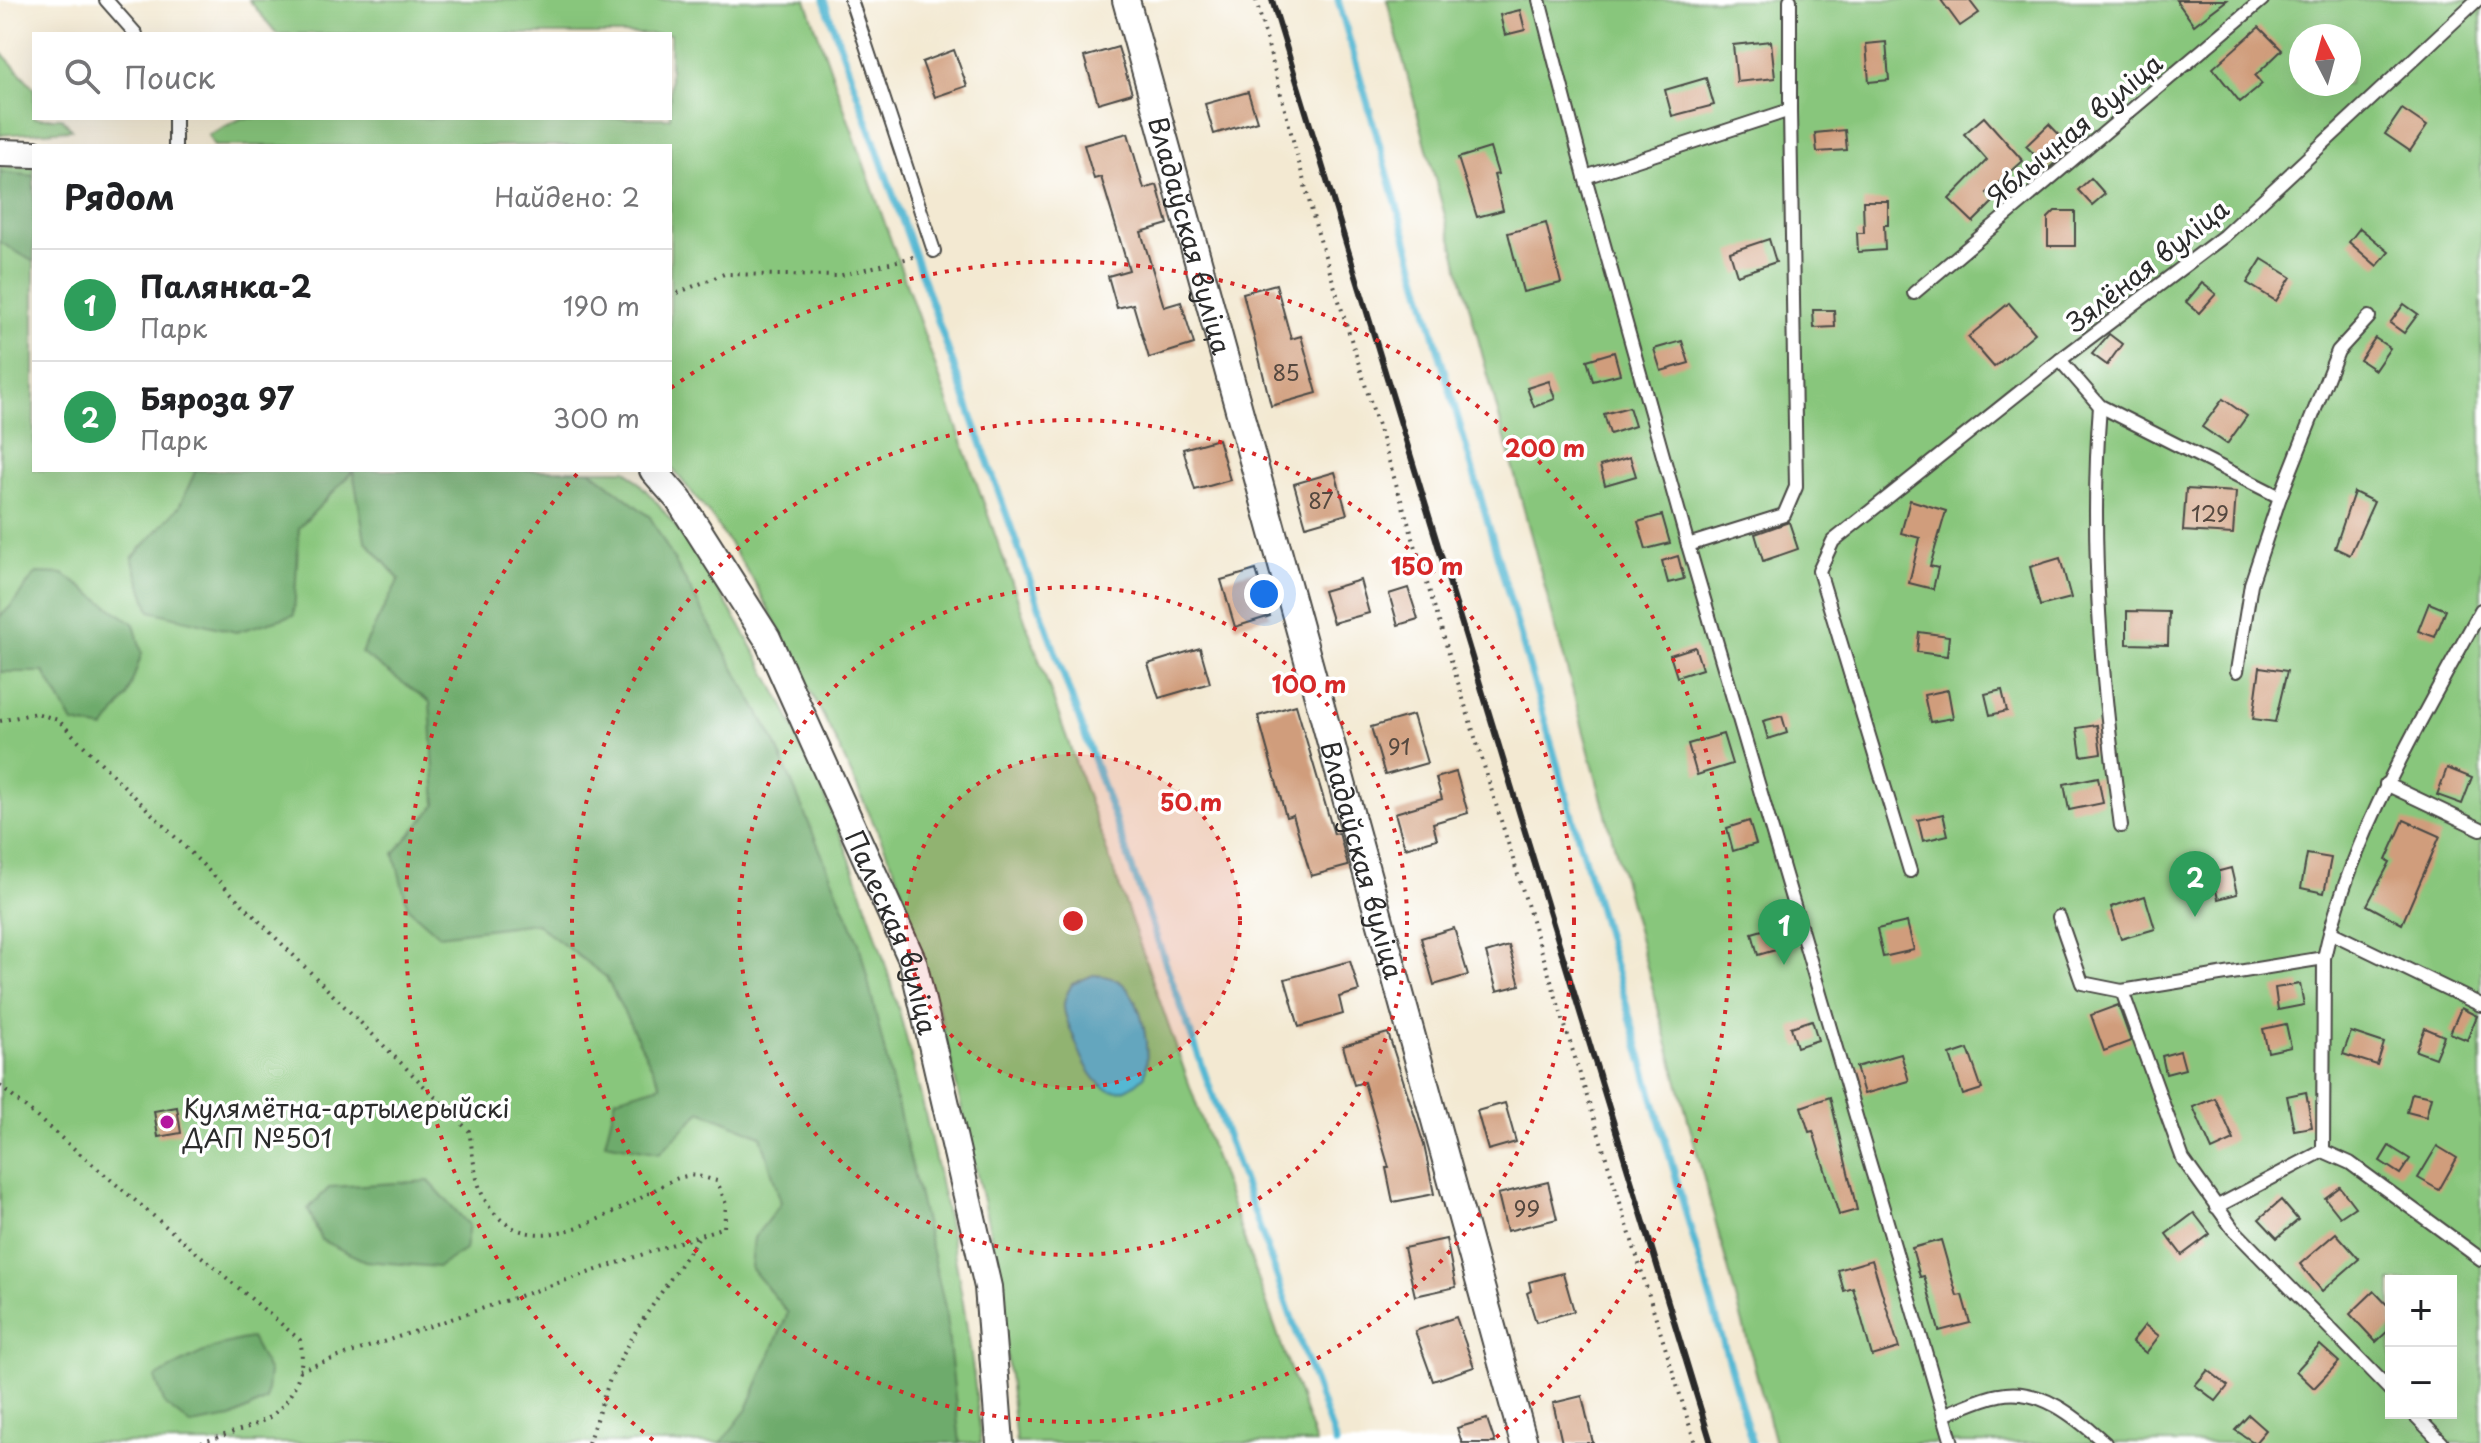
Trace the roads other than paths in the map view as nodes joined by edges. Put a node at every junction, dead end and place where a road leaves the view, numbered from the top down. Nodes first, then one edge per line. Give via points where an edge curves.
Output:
1 (106, 0) edge
2 (851, 0) edge
3 (1126, 0) edge
4 (1539, 0) edge
5 (1790, 0) edge
6 (2262, 0) edge
7 (2477, 0) edge
8 (134, 32) edge
9 (1790, 110) junction
10 (175, 120) edge
11 (175, 144) edge
12 (0, 153) edge
13 (32, 154) edge
14 (1585, 177) junction
15 (934, 251) road end
16 (1914, 293) dead end
17 (2369, 317) dead end
18 (2060, 360) junction
19 (2100, 406) junction
20 (655, 472) edge
21 (2280, 497) junction
22 (1688, 545) junction
23 (2481, 610) edge
24 (2237, 671) dead end
25 (2386, 784) junction
26 (2121, 826) dead end
27 (2481, 829) edge
28 (1910, 871) dead end
29 (2059, 917) dead end
30 (2330, 932) junction
31 (2324, 958) junction
32 (2122, 991) junction
33 (2481, 1005) edge
34 (2323, 1151) junction
35 (2216, 1207) junction
36 (2481, 1259) edge
37 (2385, 1385) edge
38 (1945, 1414) junction
39 (2419, 1419) edge
40 (1000, 1443) edge
41 (1524, 1443) edge
42 (1952, 1443) edge
43 (2105, 1443) edge
44 (2442, 1443) edge

1 - 8 lane
2 - 15 lane
3 - 41 street, Владаўская вуліца
4 - 14 lane
5 - 9 lane
6 - 16 lane, Яблычная вуліца
7 - 18 lane, Зялёная вуліца via 2224,236
9 - 14 lane
9 - 22 lane via 1796,487 1784,515
10 - 11 lane
12 - 13 street
14 - 22 lane
17 - 21 lane via 2338,351
18 - 19 lane, Зялёная вуліца
18 - 28 lane via 1833,541 1819,571
19 - 21 lane, Зялёная вуліца
19 - 26 lane via 2101,676
20 - 40 street, Палеская вуліца via 679,500 767,638 913,962 988,1287
21 - 24 lane via 2251,584
22 - 38 lane
23 - 25 lane
25 - 27 lane
25 - 30 lane
29 - 32 lane via 2082,983
30 - 31 lane
30 - 33 lane
31 - 32 lane
31 - 34 lane
32 - 35 lane via 2183,1159
34 - 35 lane
34 - 36 lane via 2350,1163
35 - 37 lane
38 - 42 lane
38 - 43 lane via 2001,1394 2037,1398 2071,1413
39 - 44 lane

